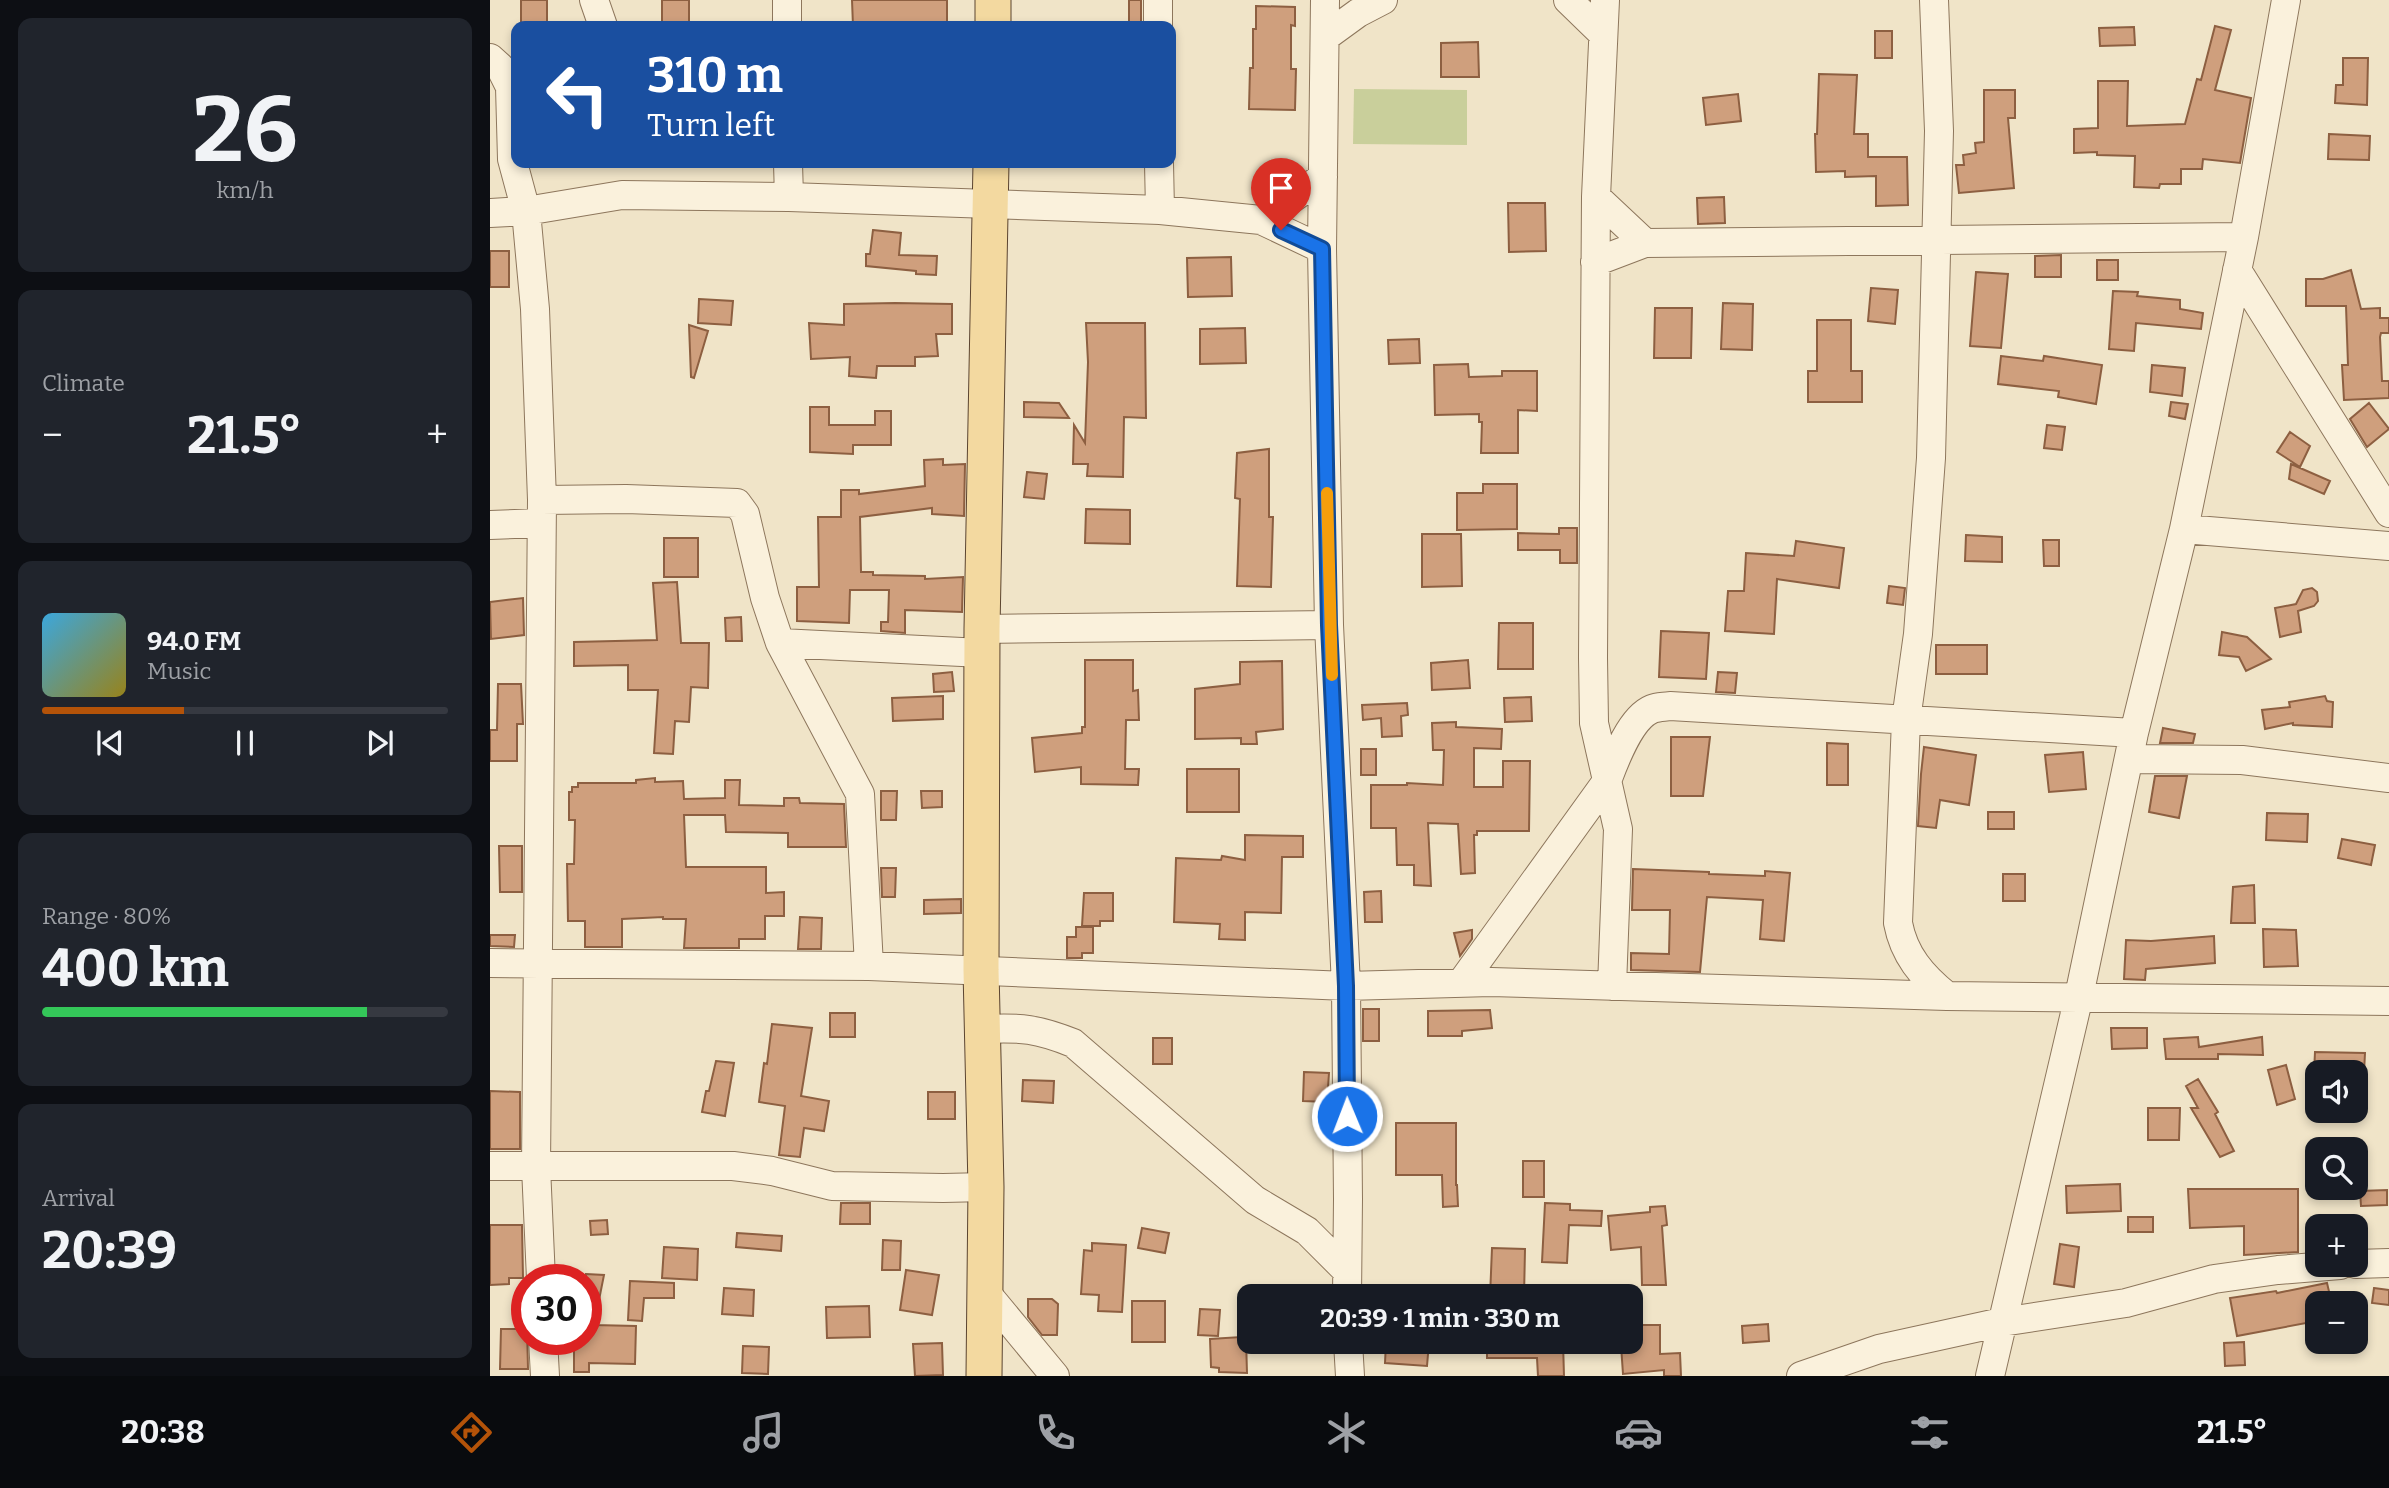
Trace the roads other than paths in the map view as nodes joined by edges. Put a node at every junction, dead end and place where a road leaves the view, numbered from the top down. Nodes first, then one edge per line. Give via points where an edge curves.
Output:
1 (594, 0) edge
2 (787, 0) edge
3 (993, 0) edge
4 (1158, 0) edge
5 (1325, 0) edge
6 (1383, 0) edge
7 (1568, 0) edge
8 (1605, 0) edge
9 (1934, 0) edge
10 (2286, 0) edge
11 (601, 21) edge
12 (787, 21) edge
13 (993, 21) edge
14 (1158, 21) edge
15 (1603, 33) junction
16 (1325, 37) junction
17 (490, 58) edge
18 (511, 123) edge
19 (514, 168) edge
20 (788, 168) edge
21 (991, 168) edge
22 (1159, 168) edge
23 (1323, 177) junction
24 (789, 197) junction
25 (1596, 197) junction
26 (990, 204) junction
27 (1160, 210) junction
28 (526, 211) junction
29 (490, 214) edge
30 (1261, 220) junction
31 (2244, 237) junction
32 (1935, 242) junction
33 (1645, 243) junction
34 (1322, 249) junction
35 (1595, 262) junction
36 (2237, 270) junction
37 (541, 512) junction
38 (2389, 513) edge
39 (490, 525) edge
40 (2184, 529) junction
41 (2389, 546) edge
42 (1329, 625) junction
43 (982, 641) junction
44 (780, 643) junction
45 (1906, 720) junction
46 (2132, 746) junction
47 (2389, 778) edge
48 (1607, 780) junction
49 (490, 963) edge
50 (539, 964) junction
51 (869, 966) junction
52 (981, 970) junction
53 (1462, 982) junction
54 (1346, 986) junction
55 (1612, 986) junction
56 (1947, 996) junction
57 (2079, 996) junction
58 (2389, 1001) edge
59 (984, 1029) junction
60 (490, 1166) edge
61 (536, 1167) junction
62 (986, 1186) junction
63 (1348, 1199) junction
64 (1307, 1231) junction
65 (2389, 1262) edge
66 (2368, 1263) edge
67 (540, 1264) edge
68 (2305, 1268) edge
69 (1346, 1283) edge
70 (983, 1289) junction
71 (2002, 1322) junction
72 (1349, 1354) edge
73 (544, 1355) edge
74 (545, 1376) edge
75 (984, 1376) edge
76 (1055, 1376) edge
77 (1350, 1376) edge
78 (1801, 1376) edge
79 (1990, 1376) edge

1 - 11 street
2 - 12 street
3 - 13 main road
4 - 14 street
5 - 16 street
6 - 16 street
7 - 15 street
8 - 15 street
9 - 32 street via 1939,131
10 - 31 street
15 - 25 street
16 - 23 street
17 - 18 street via 510,87
19 - 28 street
20 - 24 street
21 - 26 main road
22 - 27 street
23 - 30 street
23 - 34 street
24 - 26 street
24 - 28 street via 622,195
25 - 33 street
25 - 35 street
26 - 27 street
26 - 43 main road
27 - 30 street
28 - 29 street
28 - 37 street via 535,309
30 - 34 street
31 - 32 street
31 - 36 street
32 - 33 street
32 - 45 street via 1926,549
33 - 35 street
34 - 42 street
35 - 48 street via 1594,723
36 - 38 street
36 - 40 street
37 - 39 street
37 - 44 street via 626,499 737,503 745,514
37 - 50 street
40 - 41 street
40 - 46 street
42 - 43 street
42 - 54 street
43 - 44 street
43 - 52 main road
44 - 51 street via 860,794
45 - 46 street
45 - 48 street via 1670,706 1651,709 1621,745
45 - 56 street via 1898,923 1902,943 1914,963
46 - 47 street
46 - 57 street
48 - 53 street
48 - 55 street via 1618,829
49 - 50 street
50 - 51 street
50 - 61 street
51 - 52 street
52 - 54 street
52 - 59 main road
53 - 54 street
53 - 55 street
54 - 63 street
55 - 56 street
56 - 57 street
57 - 58 street
57 - 71 street
59 - 62 main road
59 - 64 street via 1022,1027 1073,1043 1255,1200
60 - 61 street
61 - 62 street via 733,1166 832,1186
61 - 67 street
62 - 70 main road
63 - 64 street
63 - 69 street
64 - 69 street
65 - 66 street
68 - 71 street via 2214,1279 2126,1303
70 - 75 main road
70 - 76 street
71 - 78 street via 1880,1349
71 - 79 street
72 - 77 street
73 - 74 street

